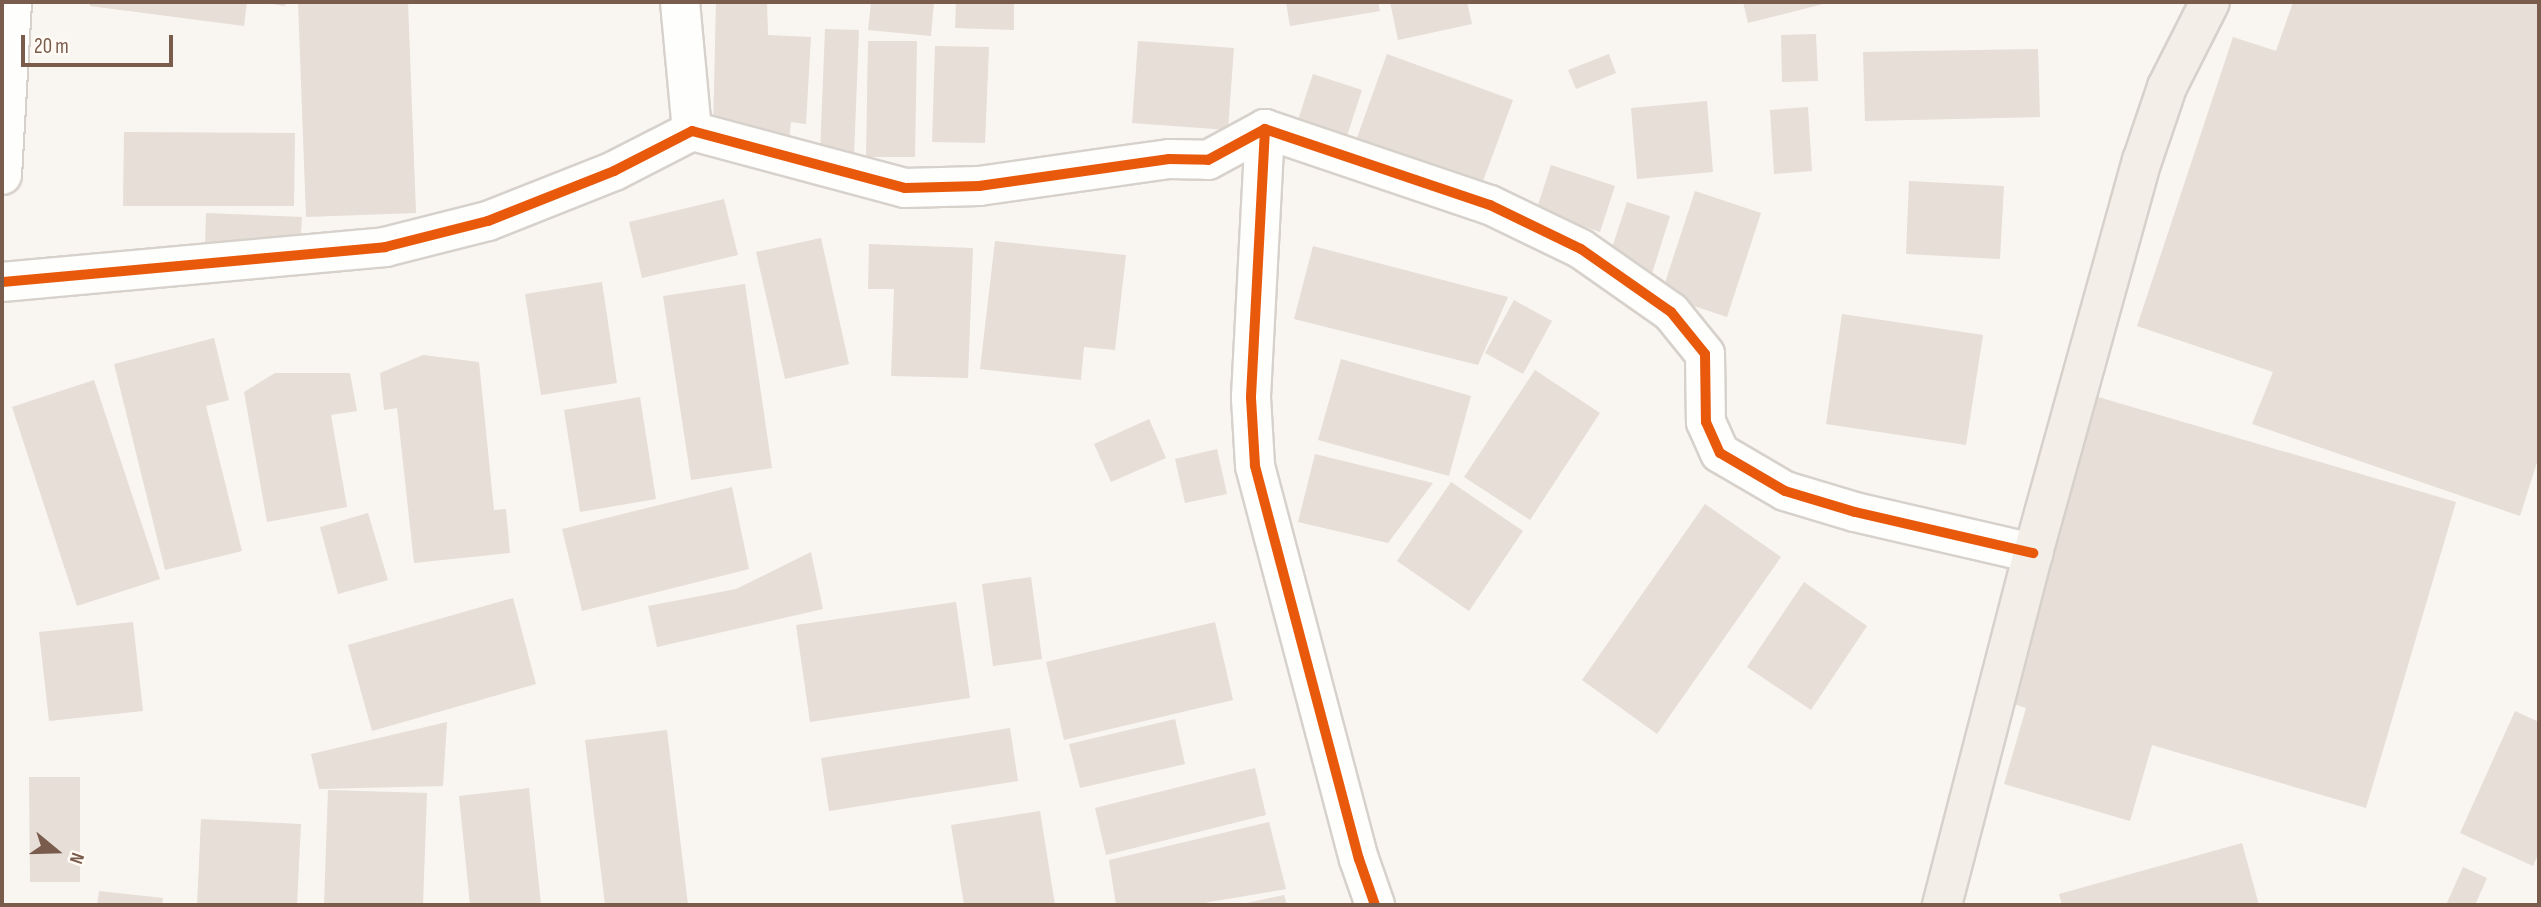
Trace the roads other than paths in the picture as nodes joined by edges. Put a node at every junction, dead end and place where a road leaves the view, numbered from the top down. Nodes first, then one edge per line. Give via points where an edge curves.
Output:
1 (12, 2) edge
2 (680, 2) edge
3 (2210, 2) edge
4 (1265, 129) junction
5 (692, 131) junction
6 (2, 175) edge
7 (2, 282) edge
8 (2033, 553) junction
9 (1375, 905) edge
10 (1942, 905) edge

1 - 6 street
2 - 5 street
3 - 8 main road via 2167,87 2142,161
4 - 5 street via 1208,160 1169,159 979,186 905,188
4 - 8 street via 1490,205 1581,249 1671,312 1705,354 1706,422 1720,453 1785,491 1854,512
4 - 9 street via 1251,398 1255,466
5 - 7 street via 614,171 488,221 385,247
8 - 10 main road

